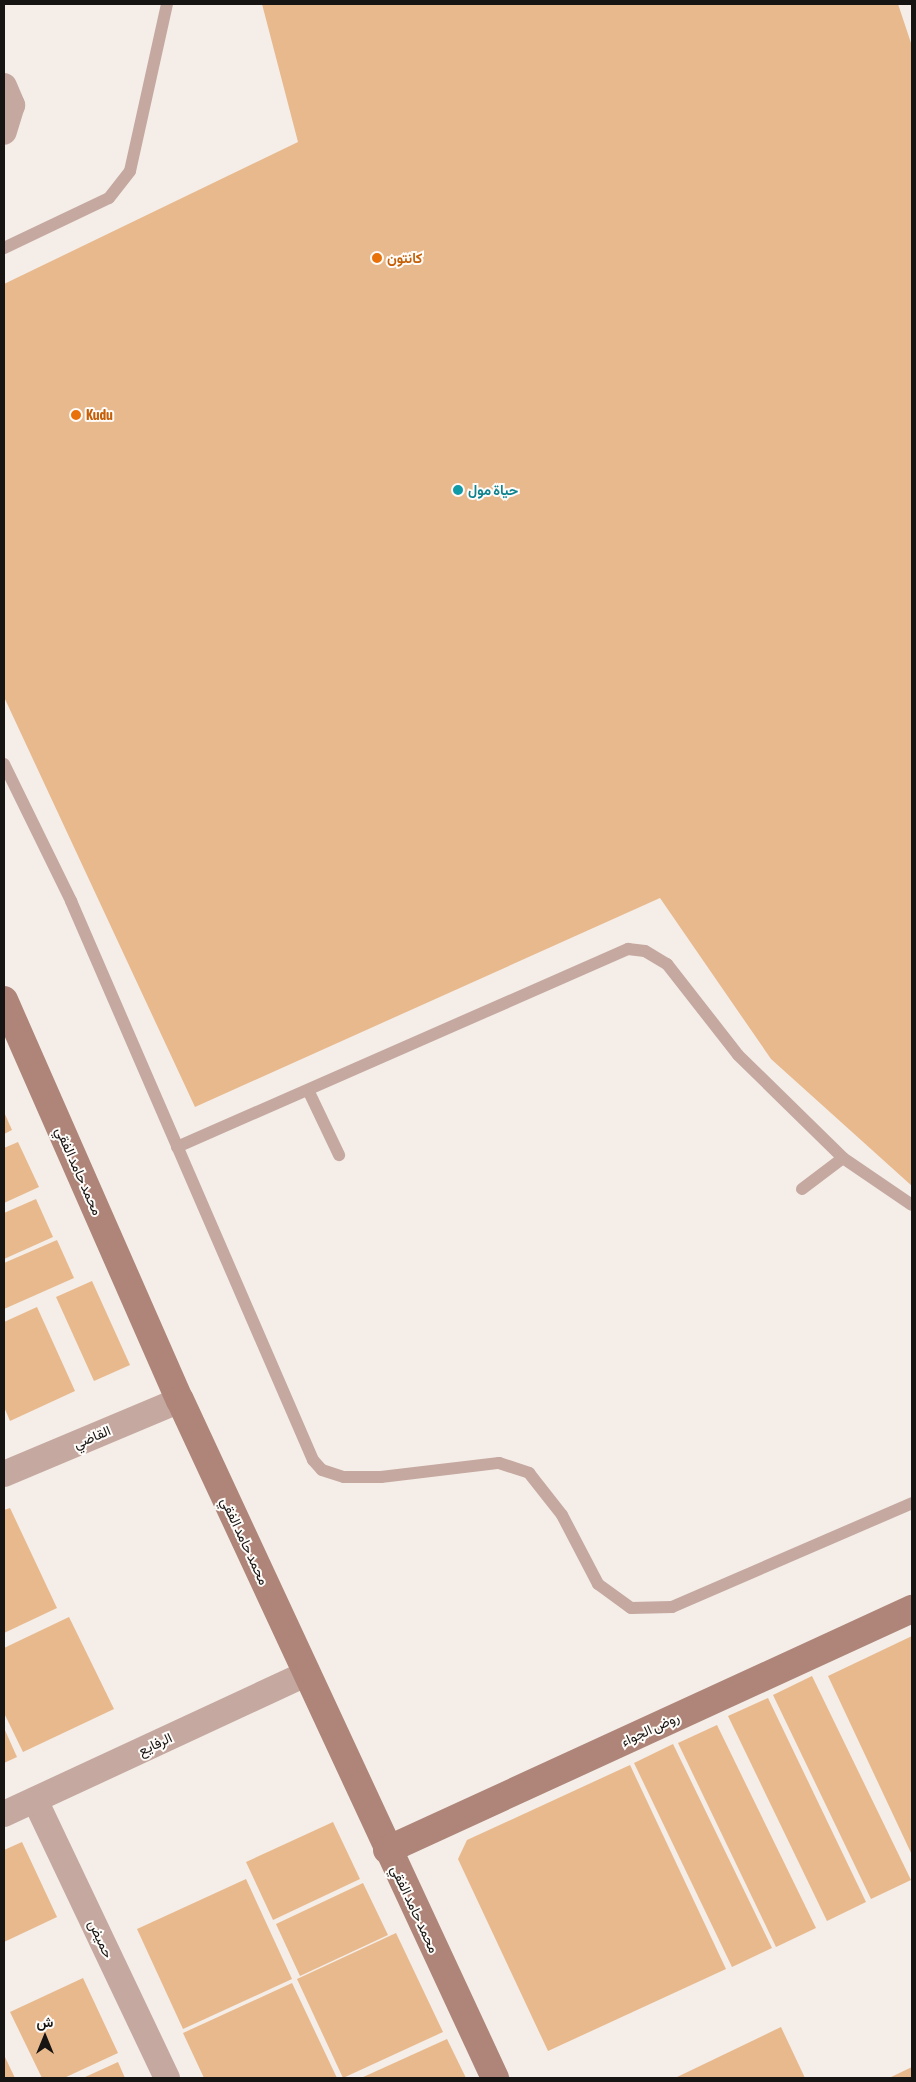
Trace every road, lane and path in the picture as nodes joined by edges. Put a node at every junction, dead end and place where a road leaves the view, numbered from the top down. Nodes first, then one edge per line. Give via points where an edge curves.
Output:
1 (167, 4) edge
2 (4, 86) edge
3 (4, 132) edge
4 (4, 248) edge
5 (4, 764) edge
6 (4, 1000) edge
7 (309, 1092) junction
8 (177, 1147) junction
9 (339, 1155) dead end
10 (843, 1158) junction
11 (802, 1189) dead end
12 (912, 1206) edge
13 (180, 1400) junction
14 (4, 1474) edge
15 (912, 1503) edge
16 (912, 1609) edge
17 (306, 1674) junction
18 (35, 1800) junction
19 (4, 1814) edge
20 (387, 1850) junction
21 (167, 2078) edge
22 (495, 2078) edge

1 - 4 lane via 130,171 109,198
2 - 3 street via 12,105
5 - 8 lane via 71,901
6 - 13 street, محمد حامد الفقي
7 - 8 lane
7 - 9 lane
7 - 10 lane via 607,956 628,949 645,951 666,964 738,1055
8 - 15 lane via 313,1460 330,1474 380,1477 499,1463 529,1473 562,1515 598,1584 631,1608 672,1607
10 - 11 lane
10 - 12 lane
13 - 14 street, القاضي
13 - 17 street, محمد حامد الفقي
16 - 20 street, روض الجواء
17 - 18 street, الرفايع
17 - 20 street, محمد حامد الفقي
18 - 19 street, الرفايع
18 - 21 street, حميض
20 - 22 street, محمد حامد الفقي

